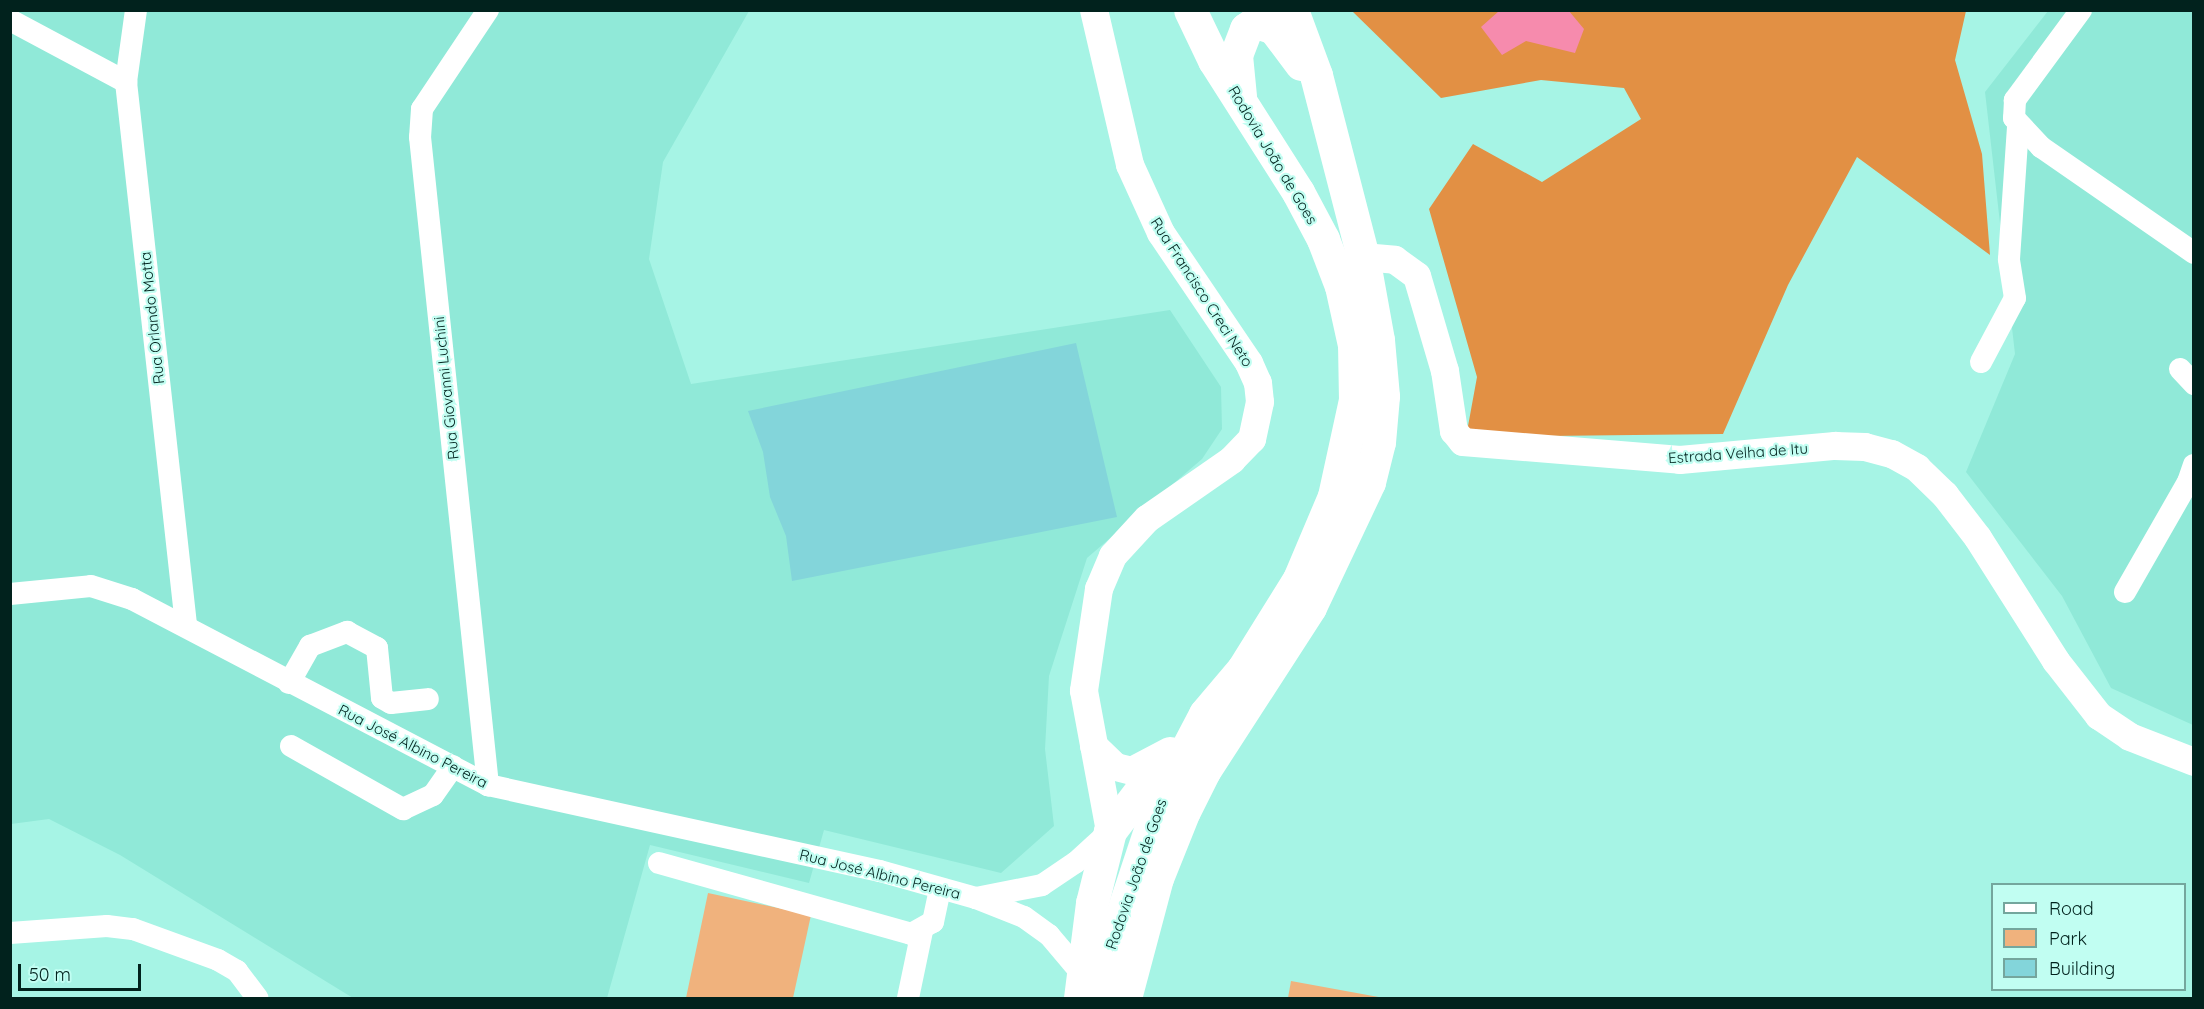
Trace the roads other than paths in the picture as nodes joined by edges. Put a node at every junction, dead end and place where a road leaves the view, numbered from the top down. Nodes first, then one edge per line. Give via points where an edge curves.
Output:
1 (136, 10) edge
2 (488, 10) edge
3 (1094, 10) edge
4 (1190, 10) edge
5 (1292, 10) edge
6 (2081, 10) edge
7 (10, 20) edge
8 (126, 82) junction
9 (1241, 102) junction
10 (1324, 115) junction
11 (2018, 126) junction
12 (2193, 253) edge
13 (1363, 257) junction
14 (1981, 362) dead end
15 (2193, 465) edge
16 (2125, 592) dead end
17 (10, 594) edge
18 (186, 626) junction
19 (289, 683) junction
20 (428, 699) dead end
21 (1205, 714) junction
22 (291, 746) dead end
23 (1094, 746) junction
24 (1172, 750) junction
25 (2193, 762) edge
26 (453, 766) junction
27 (488, 785) junction
28 (1110, 831) junction
29 (658, 863) dead end
30 (940, 890) junction
31 (976, 898) junction
32 (922, 931) junction
33 (11, 933) edge
34 (1087, 990) edge
35 (257, 999) edge
36 (908, 999) edge
37 (1125, 999) edge

1 - 8 street, Rua Orlando Motta
2 - 27 street, Rua Giovanni Luchini via 422,109 420,137
3 - 23 main road, Rua Francisco Creci Neto via 1130,165 1161,233 1249,363 1258,383 1260,402 1252,439 1232,460 1147,519 1113,556 1099,589 1091,624 1084,690
4 - 9 highway, Rodovia João de Goes via 1214,60
5 - 10 highway, Rodovia João de Goes via 1316,75
6 - 11 street via 2015,100 2014,118
7 - 8 street
8 - 18 street, Rua Orlando Motta
9 - 10 highway via 1236,74 1240,40 1246,29 1265,22 1286,40 1301,62
9 - 21 highway, Rodovia João de Goes via 1323,239 1341,286 1354,345 1355,400 1334,496 1299,579 1243,669
10 - 13 highway, Rodovia João de Goes
11 - 12 street
11 - 14 street via 2009,259 2015,298
13 - 25 main road, Estrada Velha de Itu via 1395,260 1417,276 1445,371 1454,431 1463,442 1531,451 1680,460 1845,446 1892,454 1917,468 1945,495 1978,538 2056,661 2113,728 2171,756
13 - 37 highway, Rodovia João de Goes via 1378,340 1383,396 1379,442 1368,482 1310,607 1204,771 1184,811 1157,878
15 - 16 street via 2188,482
17 - 18 street, Rua José Albino Pereira via 91,585
18 - 19 street, Rua José Albino Pereira
19 - 20 street via 310,646 347,632 377,648 382,698 391,703
19 - 26 street, Rua José Albino Pereira
21 - 24 highway
21 - 34 highway, Rodovia João de Goes via 1160,800 1110,950
22 - 26 street via 404,809 433,795
23 - 24 main road via 1116,767 1132,771
23 - 28 main road, Rua Francisco Creci Neto
24 - 28 highway
26 - 27 street, Rua José Albino Pereira
27 - 30 street, Rua José Albino Pereira via 880,871
28 - 31 street, Rua José Albino Pereira via 1075,863 1042,885
28 - 34 highway via 1092,903
29 - 32 street via 911,934
30 - 31 street, Rua José Albino Pereira
30 - 32 street via 933,922
31 - 34 street, Rua José Albino Pereira via 1041,929 1068,955
32 - 36 street
33 - 35 street via 107,926 134,929 218,960 237,971

